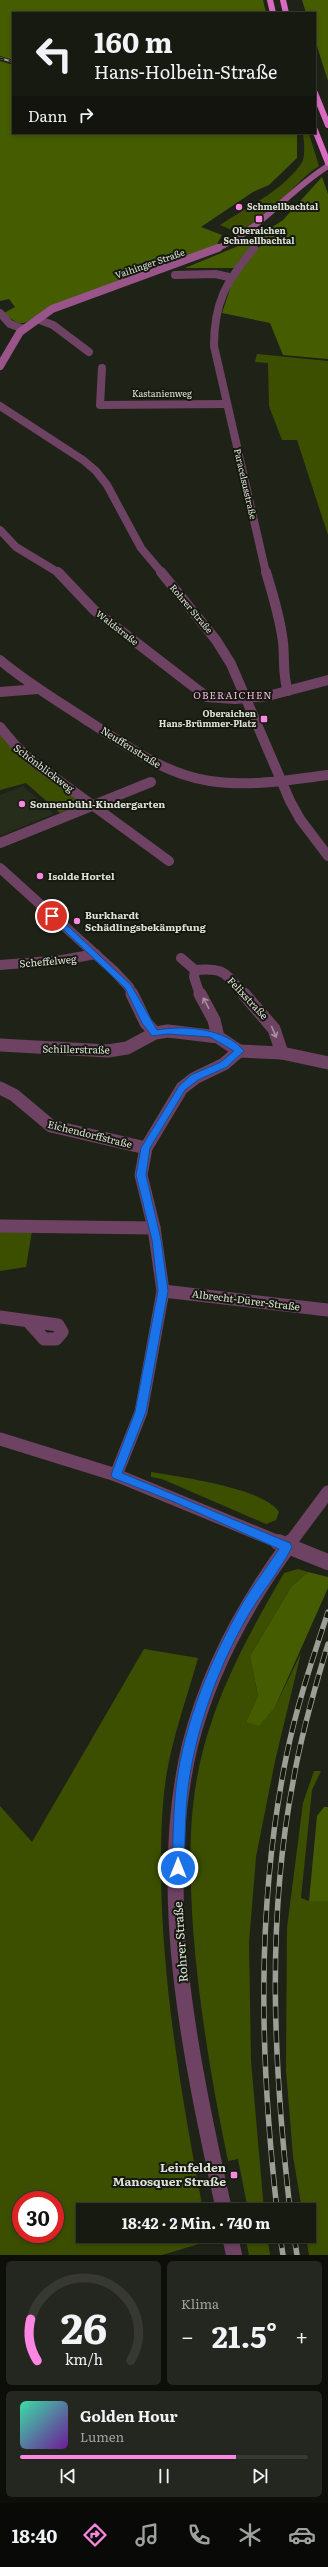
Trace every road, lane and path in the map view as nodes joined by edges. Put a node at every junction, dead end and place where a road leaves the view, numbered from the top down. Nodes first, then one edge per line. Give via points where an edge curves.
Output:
1 (270, 0) edge
2 (283, 0) edge
3 (273, 12) edge
4 (286, 12) edge
5 (316, 95) edge
6 (328, 125) edge
7 (316, 133) edge
8 (328, 165) edge
9 (239, 238) junction
10 (175, 275) dead end
11 (229, 278) junction
12 (0, 313) edge
13 (37, 318) junction
14 (24, 328) junction
15 (89, 352) dead end
16 (0, 366) edge
17 (102, 368) dead end
18 (225, 404) junction
19 (0, 406) edge
20 (0, 530) edge
21 (0, 660) edge
22 (328, 680) edge
23 (38, 689) junction
24 (288, 691) junction
25 (0, 692) edge
26 (247, 698) junction
27 (0, 727) edge
28 (328, 775) edge
29 (280, 780) junction
30 (152, 782) dead end
31 (94, 805) junction
32 (0, 843) edge
33 (328, 856) edge
34 (169, 861) dead end
35 (0, 868) edge
36 (96, 954) junction
37 (181, 958) dead end
38 (0, 965) edge
39 (195, 970) junction
40 (155, 1034) junction
41 (218, 1036) junction
42 (0, 1045) edge
43 (239, 1051) junction
44 (282, 1053) junction
45 (328, 1063) edge
46 (0, 1088) edge
47 (146, 1148) junction
48 (0, 1226) edge
49 (154, 1228) junction
50 (163, 1291) junction
51 (328, 1310) edge
52 (0, 1317) edge
53 (28, 1321) dead end
54 (0, 1439) edge
55 (116, 1475) junction
56 (328, 1492) edge
57 (286, 1547) junction
58 (328, 1562) edge
59 (222, 2203) edge
60 (231, 2243) edge
61 (234, 2255) edge

1 - 3 highway
2 - 4 highway
5 - 6 highway
7 - 8 highway
8 - 9 main road, Vaihinger Straße via 310,178 267,220
9 - 11 street, Paracelsusstraße via 254,245 254,248
9 - 13 main road, Vaihinger Straße via 195,258 76,299
10 - 11 street via 215,274
11 - 18 street, Paracelsusstraße via 218,303 214,331
12 - 14 street via 10,324
13 - 14 main road, Vaihinger Straße
13 - 15 street via 53,325
14 - 16 main road, Vaihinger Straße
17 - 18 street, Kastanienweg via 100,405
18 - 24 street, Paracelsusstraße via 263,564 278,612 283,643 283,677
19 - 26 street, Rohrer Straße via 96,471 113,495 126,524 141,548 216,640
20 - 26 street, Waldstraße via 16,547 59,573 94,610 197,692 217,699
21 - 23 street, Neuffenstraße
22 - 24 street, Waldstraße
23 - 25 street
23 - 29 street, Neuffenstraße via 147,758 174,772 223,782
24 - 26 street, Waldstraße
26 - 29 street, Rohrer Straße
27 - 31 street, Schönblickweg via 14,746
28 - 29 street, Neuffenstraße
29 - 33 street, Rohrer Straße via 300,819
30 - 31 street
31 - 32 street
31 - 34 street, Schönblickweg
35 - 36 street
36 - 38 street, Scheffelweg via 62,960
36 - 40 street via 128,987 146,1023
37 - 39 street
41 -> 39 street via 212,1014 196,984
39 -> 44 street, Felixstraße via 214,968 223,972 265,1016 274,1029
40 - 41 street, Schillerstraße via 168,1031
40 - 42 street, Schillerstraße via 127,1048 108,1051
41 - 43 street, Schillerstraße
43 - 44 street
43 - 47 street via 224,1064 195,1078 182,1088
44 - 45 street
46 - 47 street, Eichendorffstraße via 17,1094 39,1120 51,1126
47 - 49 street via 141,1175
48 - 49 street
49 - 50 street
50 - 51 street, Albrecht-Dürer-Straße
50 - 55 street via 141,1412
52 - 53 street
54 - 55 street
55 - 57 street
56 - 57 street, Rohrer Straße
57 - 58 street
57 - 59 street, Rohrer Straße via 246,1608 220,1658 204,1700 189,1752 181,1798 178,1896 190,2039 202,2111
60 - 61 street

